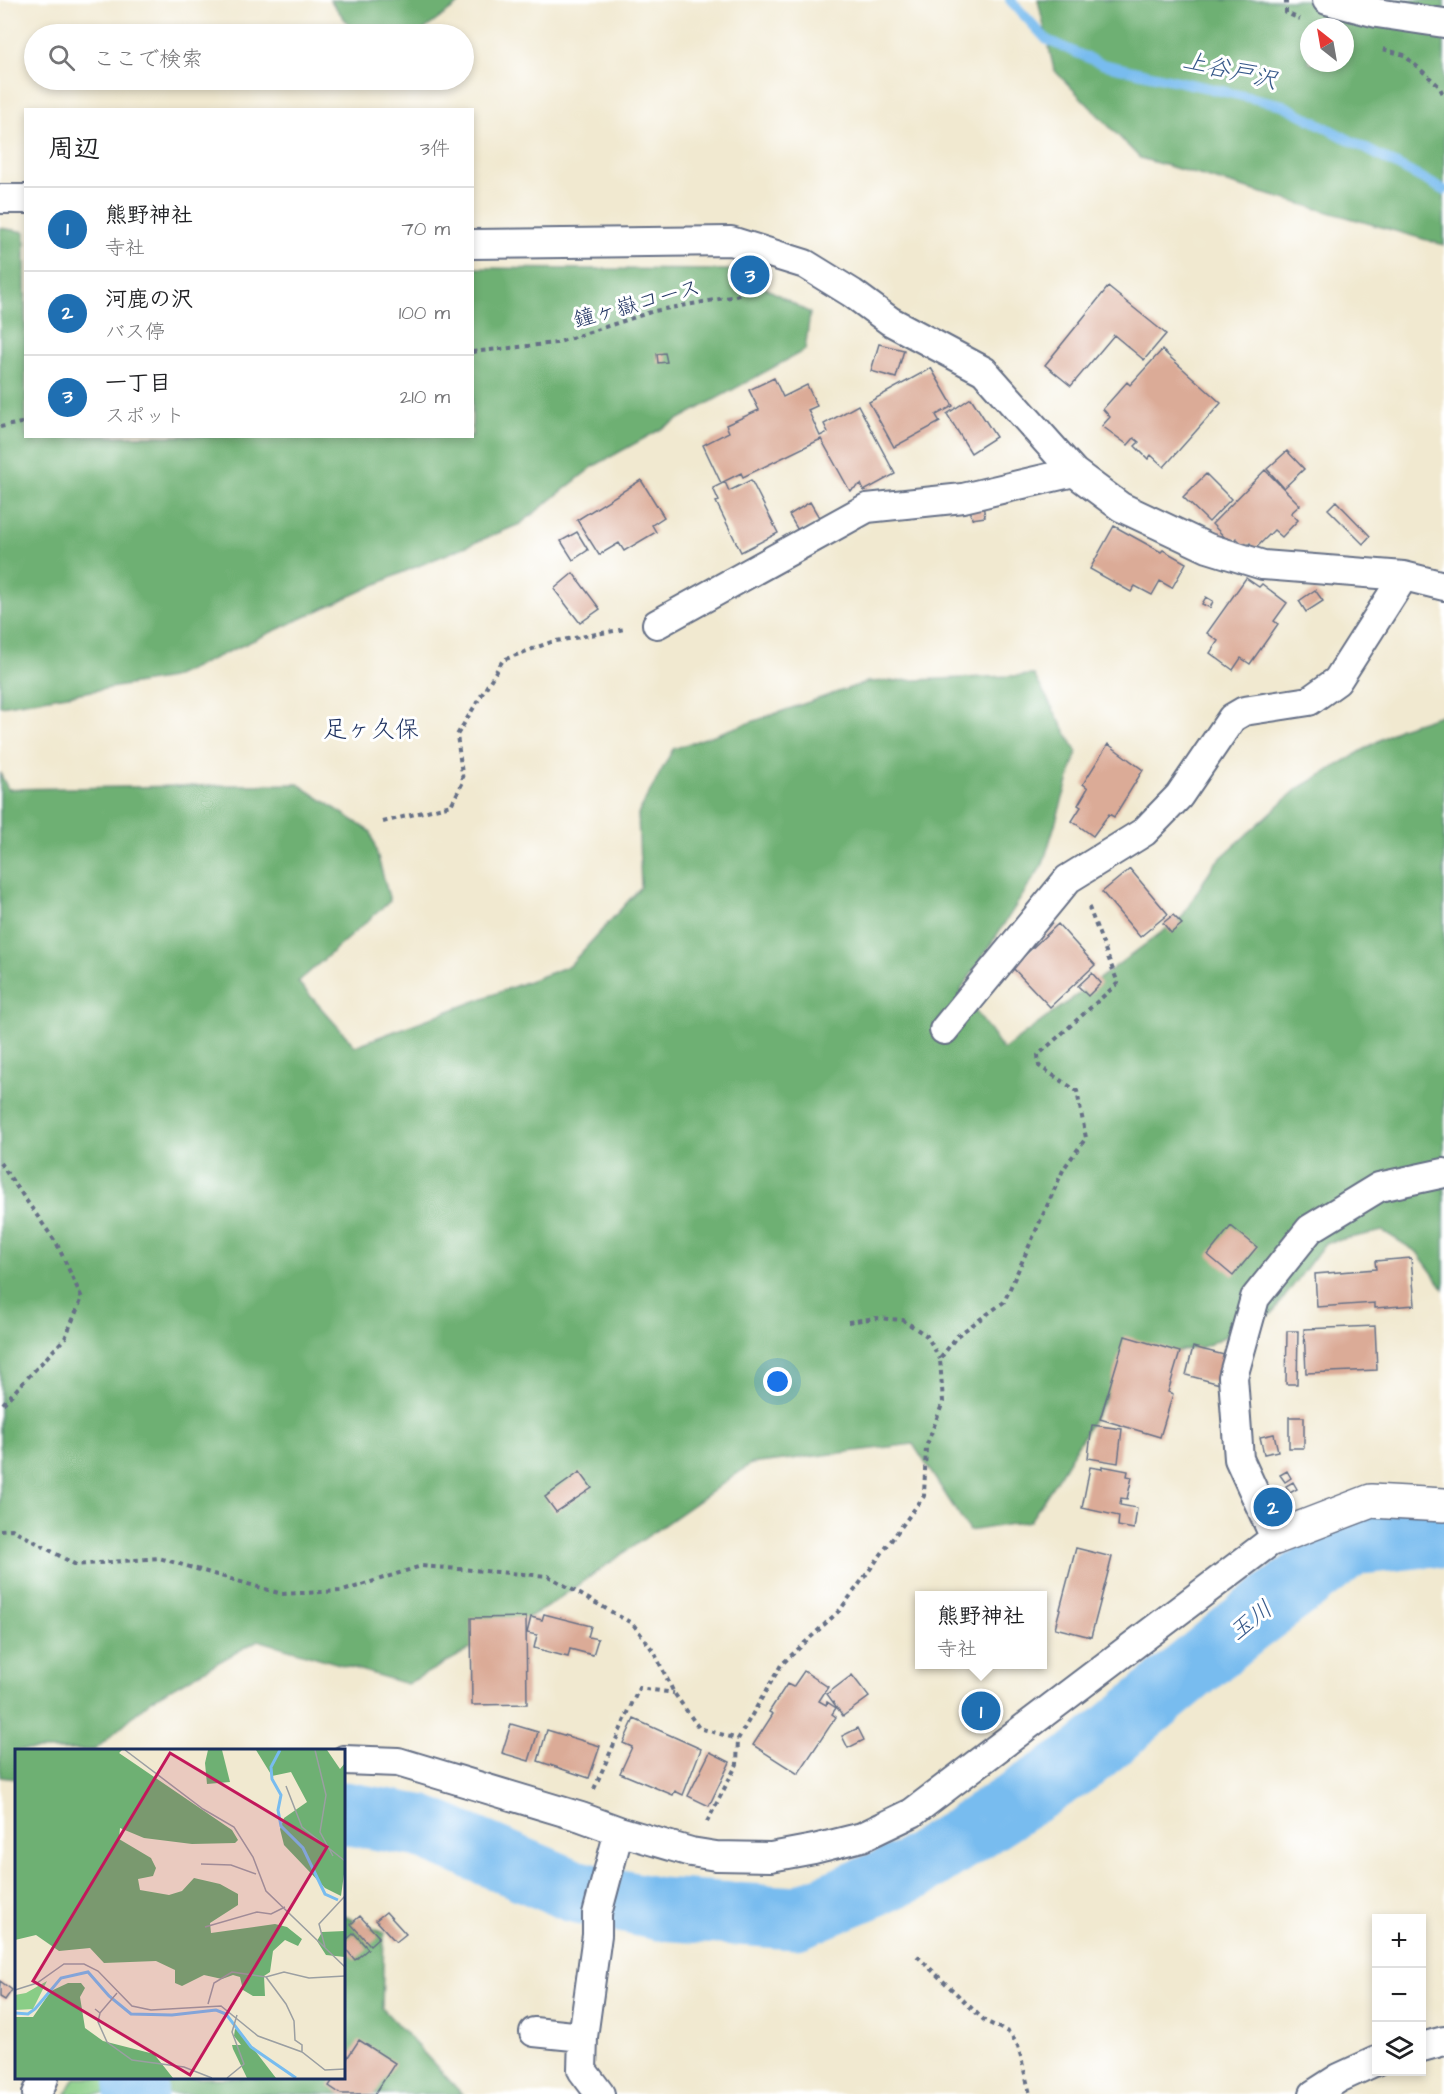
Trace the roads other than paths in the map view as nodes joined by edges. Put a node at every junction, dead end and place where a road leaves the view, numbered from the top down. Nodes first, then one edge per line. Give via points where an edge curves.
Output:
1 (1327, 0) edge
2 (1444, 23) edge
3 (0, 199) edge
4 (24, 199) edge
5 (474, 244) edge
6 (1074, 472) junction
7 (1404, 576) junction
8 (1444, 585) edge
9 (657, 624) road end
10 (944, 1030) dead end
11 (1444, 1173) edge
12 (1444, 1505) edge
13 (1275, 1538) junction
14 (345, 1760) edge
15 (619, 1831) junction
16 (534, 2032) dead end
17 (583, 2037) junction
18 (1444, 2040) edge
19 (1426, 2047) edge
20 (1372, 2063) edge
21 (44, 2079) edge
22 (37, 2094) edge
23 (600, 2094) edge
24 (1314, 2094) edge

1 - 2 street via 1377,13
3 - 4 street
5 - 6 street via 730,241 805,264 890,321 984,371
6 - 7 street via 1121,507 1208,548 1263,565
6 - 9 street via 963,498 867,508
7 - 8 street
7 - 10 street via 1336,681 1309,701 1244,711 1232,718 1179,796 1143,832 1068,879
11 - 13 street via 1379,1187 1310,1229 1256,1298 1233,1377 1239,1459
12 - 13 street via 1371,1501
13 - 15 street via 912,1812 862,1837 771,1857 716,1856
14 - 15 street via 398,1762
15 - 17 street via 597,1914
16 - 17 street
17 - 23 street via 582,2070
18 - 19 street
20 - 24 street
21 - 22 street

